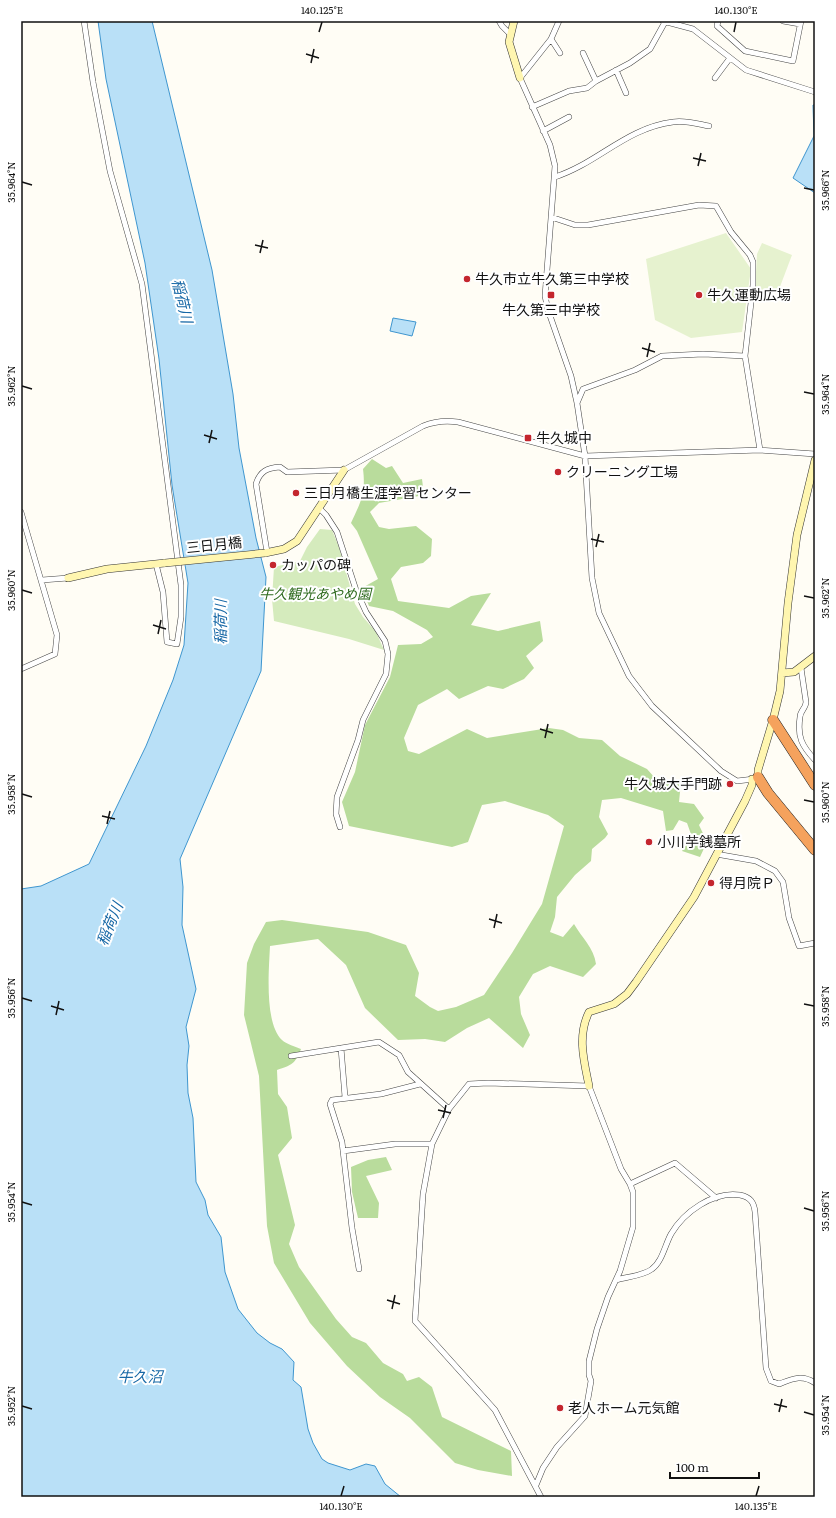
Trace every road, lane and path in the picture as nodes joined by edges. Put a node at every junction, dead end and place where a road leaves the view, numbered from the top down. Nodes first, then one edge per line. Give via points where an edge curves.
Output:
1 (84, 21) edge
2 (499, 21) edge
3 (514, 21) edge
4 (559, 21) edge
5 (718, 21) edge
6 (784, 21) edge
7 (664, 22) edge
8 (800, 23) edge
9 (511, 35) junction
10 (551, 39) junction
11 (560, 53) dead end
12 (583, 53) dead end
13 (730, 58) junction
14 (616, 70) junction
15 (520, 78) junction
16 (715, 78) dead end
17 (596, 81) junction
18 (815, 92) edge
19 (626, 93) dead end
20 (532, 107) junction
21 (569, 117) dead end
22 (709, 126) dead end
23 (543, 131) junction
24 (555, 177) junction
25 (551, 217) junction
26 (745, 356) junction
27 (577, 403) junction
28 (760, 450) junction
29 (815, 454) edge
30 (585, 456) junction
31 (815, 460) edge
32 (344, 470) junction
33 (319, 508) junction
34 (21, 512) edge
35 (266, 553) junction
36 (156, 564) junction
37 (68, 578) joint
38 (42, 580) junction
39 (815, 656) edge
40 (801, 668) junction
41 (21, 669) edge
42 (782, 673) junction
43 (773, 720) junction
44 (815, 760) edge
45 (755, 778) junction
46 (815, 785) edge
47 (340, 827) dead end
48 (815, 850) edge
49 (716, 854) junction
50 (815, 943) edge
51 (341, 1048) junction
52 (291, 1056) dead end
53 (420, 1084) junction
54 (588, 1086) junction
55 (345, 1097) junction
56 (449, 1109) junction
57 (432, 1144) junction
58 (344, 1151) junction
59 (630, 1184) junction
60 (716, 1198) junction
61 (359, 1269) dead end
62 (616, 1280) junction
63 (815, 1383) edge
64 (536, 1485) junction
65 (541, 1497) edge

1 - 36 street via 110,171 142,284 181,585 181,616 177,644 167,642 163,592
2 - 9 street
3 - 9 street
4 - 10 street
5 - 8 street via 717,26 745,51 793,61
6 - 8 street
7 - 13 street via 693,29
7 - 14 street via 650,49
9 - 15 street via 510,47
10 - 11 street
10 - 15 street
12 - 17 street
13 - 16 street
13 - 18 street via 746,70
14 - 17 street
14 - 19 street
15 - 20 street
17 - 20 street via 586,88 569,91
20 - 23 street
21 - 23 street
22 - 24 street via 674,122 640,130 573,171
23 - 24 street via 553,156
24 - 25 street
25 - 26 street via 575,225 588,225 698,205 716,206 753,262
25 - 27 street via 545,296
26 - 27 street via 662,356 635,370 583,389
26 - 28 street
27 - 30 street
28 - 29 street
28 - 30 street
30 - 32 street via 458,422 444,421 423,426
30 - 45 street via 592,578 599,614 629,676 652,706 721,772 737,781
31 - 42 street via 797,535
32 - 33 street, 三日月橋
32 - 35 street via 287,472 280,467 271,467 259,476 256,484
33 - 35 street, 三日月橋 via 297,541 284,549
33 - 47 street via 337,532 356,590 366,612 385,641 388,654 386,674 363,720 337,797 336,814
34 - 38 street
35 - 36 street, 三日月橋, bridge
36 - 37 street, 三日月橋 via 107,569
37 - 38 street
38 - 41 street via 57,635 55,654
39 - 40 street
40 - 42 street via 794,672
40 - 44 street via 806,702 800,716 801,744
42 - 43 street
43 - 45 street
43 - 46 highway
45 - 48 highway
45 - 49 street
49 - 50 street via 756,860 775,871 783,882 789,918 799,946
49 - 54 street via 694,897 627,994 614,1004 589,1012 582,1038
51 - 52 street
51 - 53 street via 379,1042 399,1055 408,1072
51 - 55 street
53 - 55 street via 381,1094
53 - 56 street
54 - 56 street via 469,1084
54 - 59 street via 621,1169
55 - 58 street via 332,1100 330,1104
56 - 57 street
57 - 58 street via 395,1144
57 - 64 street via 423,1194 415,1321 495,1410 508,1438
58 - 61 street
59 - 60 street via 675,1163
59 - 62 street via 634,1206 633,1227
60 - 62 street via 696,1207 684,1217 652,1270
60 - 63 street via 740,1195 749,1198 754,1204 766,1368 771,1381 779,1384 796,1377
62 - 64 street via 597,1329 589,1361 591,1381 585,1416 557,1448 543,1468
64 - 65 street

